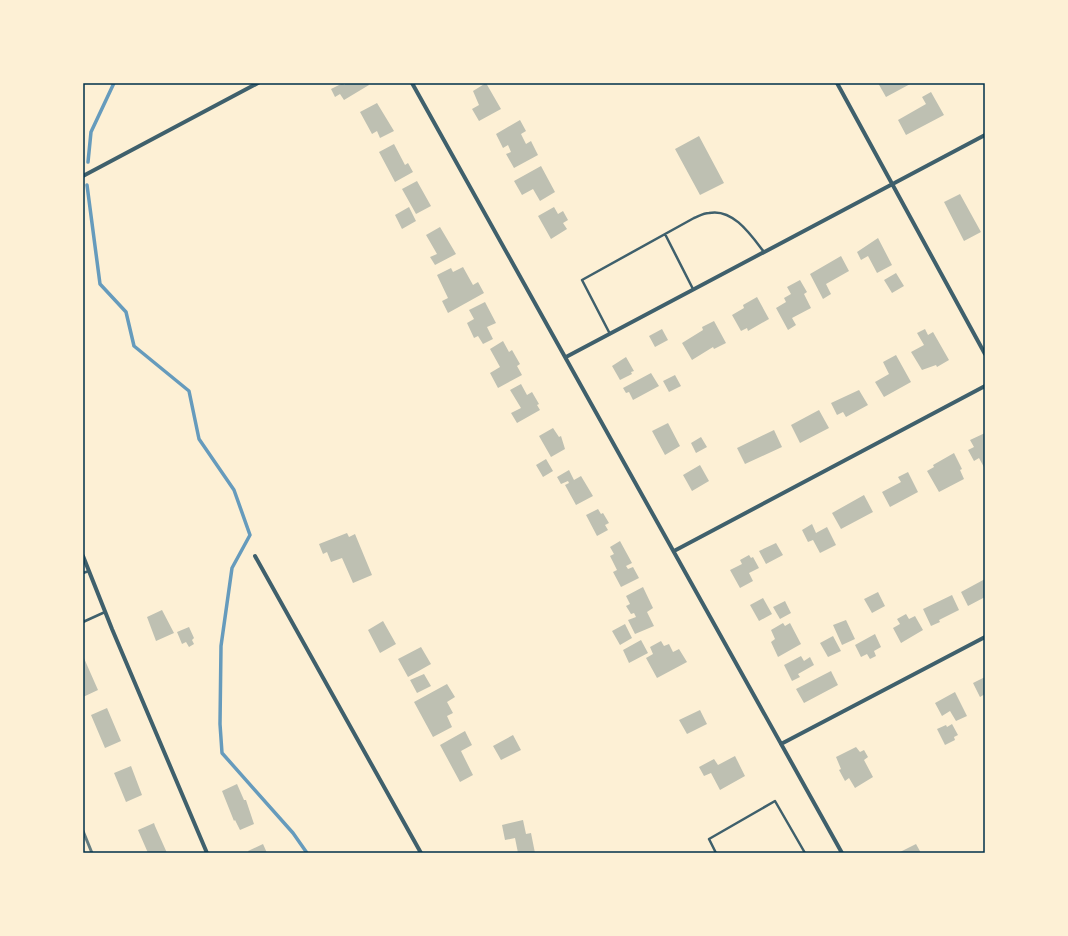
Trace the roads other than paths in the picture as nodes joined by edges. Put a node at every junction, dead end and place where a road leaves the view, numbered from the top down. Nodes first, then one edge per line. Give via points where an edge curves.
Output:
1 (258, 83) edge
2 (412, 83) edge
3 (837, 83) edge
4 (985, 135) edge
5 (83, 176) edge
6 (892, 185) junction
7 (665, 234) junction
8 (764, 252) junction
9 (694, 290) junction
10 (610, 334) junction
11 (985, 354) edge
12 (566, 357) junction
13 (985, 386) edge
14 (674, 551) junction
15 (83, 556) edge
16 (255, 556) dead end
17 (89, 571) junction
18 (83, 573) edge
19 (105, 612) junction
20 (83, 622) edge
21 (985, 637) edge
22 (781, 744) junction
23 (840, 852) edge
24 (207, 853) edge
25 (420, 853) edge
26 (716, 853) edge
27 (805, 853) edge

1 - 5 street
2 - 12 street
3 - 6 street
4 - 6 street
6 - 8 street
6 - 11 street
7 - 8 lane via 710,212 728,215 749,232
7 - 9 lane
7 - 10 lane via 582,280
8 - 9 street
9 - 10 street
10 - 12 street
12 - 14 street
13 - 14 street
14 - 22 street
15 - 17 street
16 - 25 street
17 - 18 lane
17 - 19 street
19 - 20 lane
19 - 24 street
21 - 22 street
22 - 23 street
26 - 27 lane via 709,839 775,801

